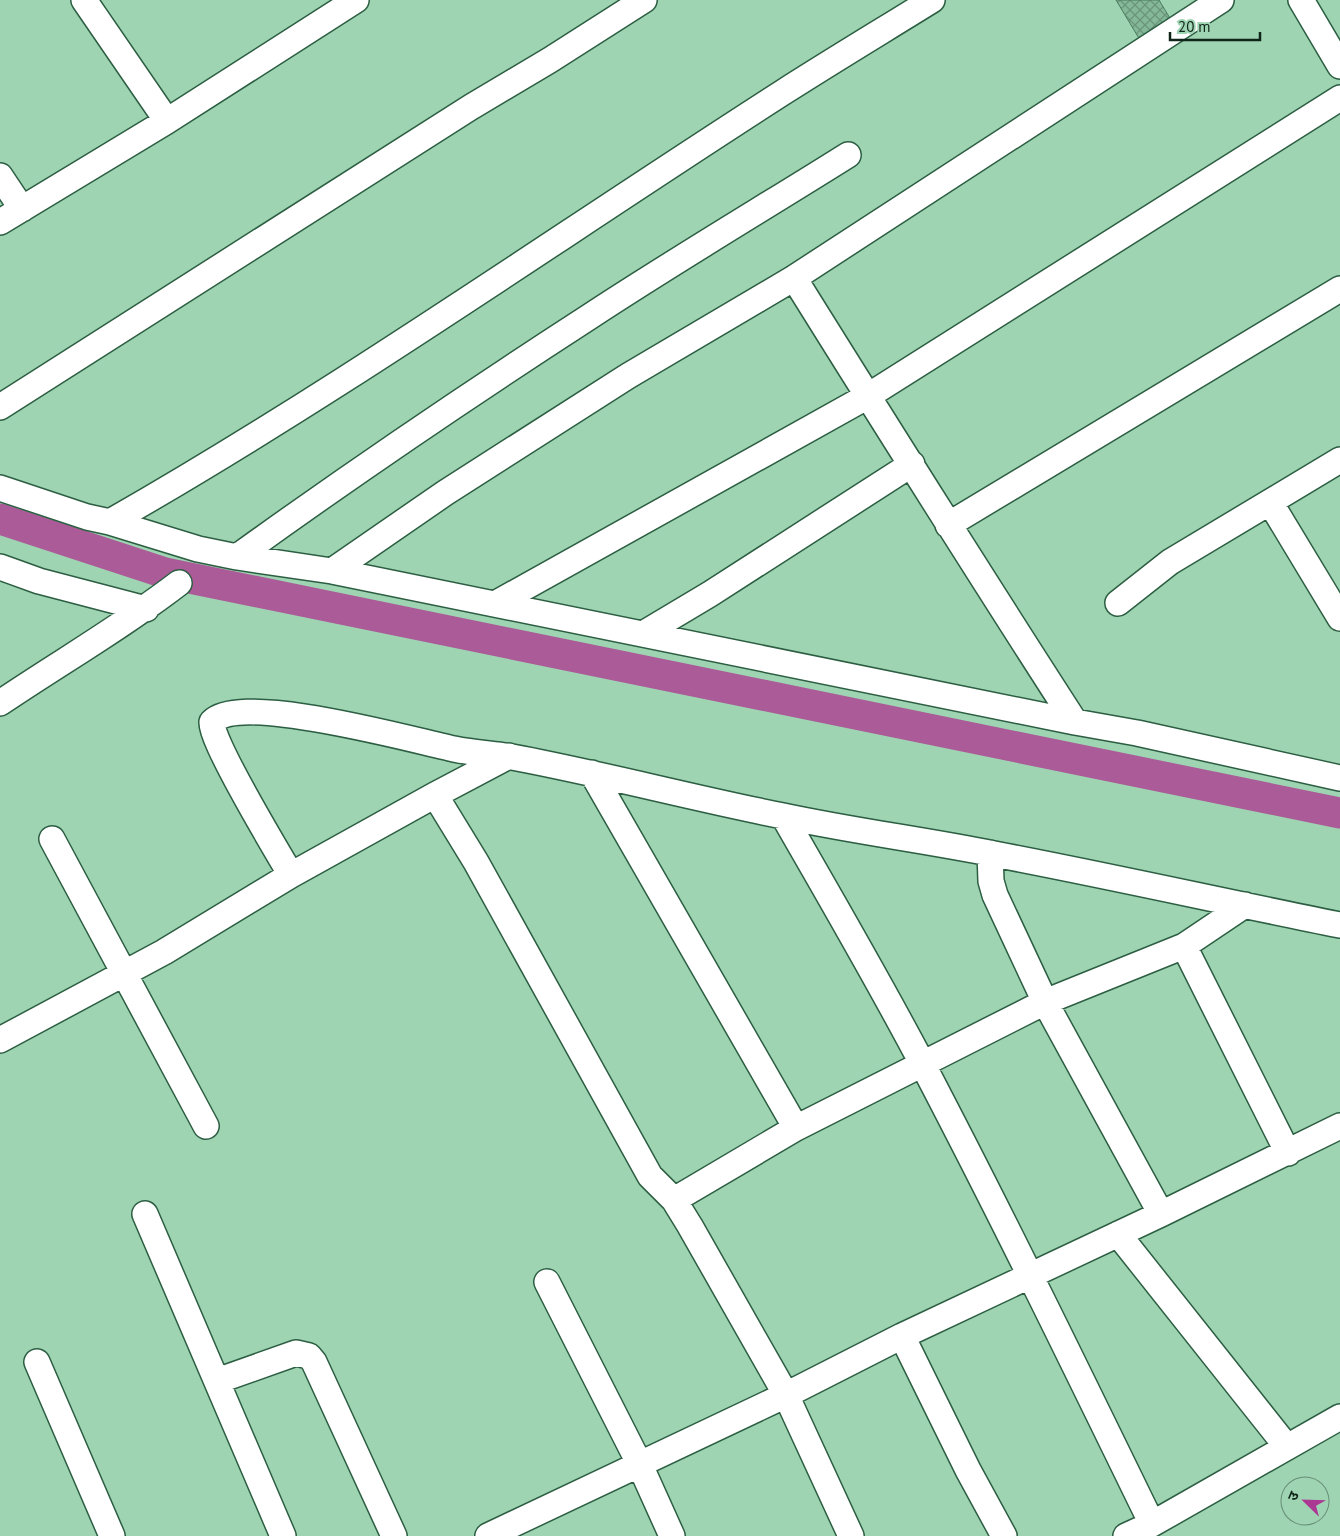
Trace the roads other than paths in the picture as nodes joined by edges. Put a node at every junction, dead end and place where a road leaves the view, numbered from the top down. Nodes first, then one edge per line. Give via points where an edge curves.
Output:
1 (84, 0) edge
2 (356, 0) edge
3 (644, 0) edge
4 (932, 0) edge
5 (1221, 0) edge
6 (1301, 0) edge
7 (1340, 66) edge
8 (1340, 98) edge
9 (167, 121) junction
10 (848, 155) dead end
11 (0, 176) edge
12 (22, 209) junction
13 (0, 222) edge
14 (794, 278) junction
15 (1340, 289) edge
16 (868, 396) junction
17 (0, 407) edge
18 (1340, 460) edge
19 (912, 464) junction
20 (0, 488) edge
21 (1270, 502) junction
22 (110, 522) junction
23 (948, 525) junction
24 (237, 557) junction
25 (0, 567) edge
26 (332, 571) junction
27 (179, 583) dead end
28 (1118, 603) dead end
29 (495, 604) junction
30 (146, 608) junction
31 (1340, 618) edge
32 (643, 634) junction
33 (0, 703) edge
34 (1075, 722) junction
35 (509, 756) junction
36 (592, 773) junction
37 (1340, 778) edge
38 (435, 795) junction
39 (784, 816) junction
40 (52, 840) dead end
41 (990, 853) junction
42 (291, 875) junction
43 (1245, 905) junction
44 (1340, 925) edge
45 (1184, 946) junction
46 (125, 973) junction
47 (1046, 1002) junction
48 (0, 1040) edge
49 (922, 1064) junction
50 (206, 1126) dead end
51 (1340, 1126) edge
52 (796, 1128) junction
53 (1288, 1152) junction
54 (674, 1200) junction
55 (145, 1214) dead end
56 (1161, 1214) junction
57 (1118, 1234) junction
58 (1032, 1275) junction
59 (547, 1282) dead end
60 (902, 1336) junction
61 (38, 1362) dead end
62 (217, 1381) junction
63 (786, 1395) junction
64 (1340, 1417) edge
65 (1287, 1447) junction
66 (640, 1465) junction
67 (1152, 1524) junction
68 (112, 1536) edge
69 (283, 1536) edge
70 (394, 1536) edge
71 (488, 1536) edge
72 (672, 1536) edge
73 (851, 1536) edge
74 (1004, 1536) edge
75 (1126, 1536) edge

1 - 9 street
2 - 9 street
3 - 17 street
4 - 22 street via 774,98 527,262 209,465
5 - 14 street
6 - 7 street
8 - 16 street
9 - 12 street
10 - 24 street via 447,410
11 - 12 street
12 - 13 street
14 - 16 street
14 - 26 street via 628,376 445,493
15 - 23 street
16 - 19 street
16 - 29 street
18 - 21 street
19 - 23 street
19 - 32 street
20 - 22 street
21 - 28 street via 1170,562
21 - 31 street
22 - 24 street via 196,553
23 - 34 street
24 - 26 street
25 - 30 street via 39,581
26 - 29 street
27 - 30 street
29 - 32 street
30 - 33 street
32 - 34 street
34 - 37 street
35 - 36 street
35 - 38 street
35 - 42 street via 458,750 309,717 278,713 221,715 212,722 215,738
36 - 39 street
36 - 52 street
38 - 42 street
38 - 54 street via 476,862 650,1176
39 - 41 street
39 - 49 street
40 - 46 street
41 - 43 street
41 - 47 street via 994,895
42 - 46 street
43 - 44 street
43 - 45 street
45 - 47 street
45 - 53 street
46 - 48 street
46 - 50 street
47 - 49 street
47 - 56 street
49 - 52 street
49 - 58 street
51 - 53 street
52 - 54 street
53 - 56 street
54 - 63 street
55 - 62 street
56 - 57 street
57 - 58 street
57 - 65 street
58 - 60 street
58 - 67 street
59 - 66 street
60 - 63 street
60 - 74 street
61 - 68 street
62 - 69 street
62 - 70 street via 296,1353 309,1356
63 - 66 street
63 - 73 street
64 - 65 street
65 - 67 street
66 - 71 street
66 - 72 street
67 - 75 street

